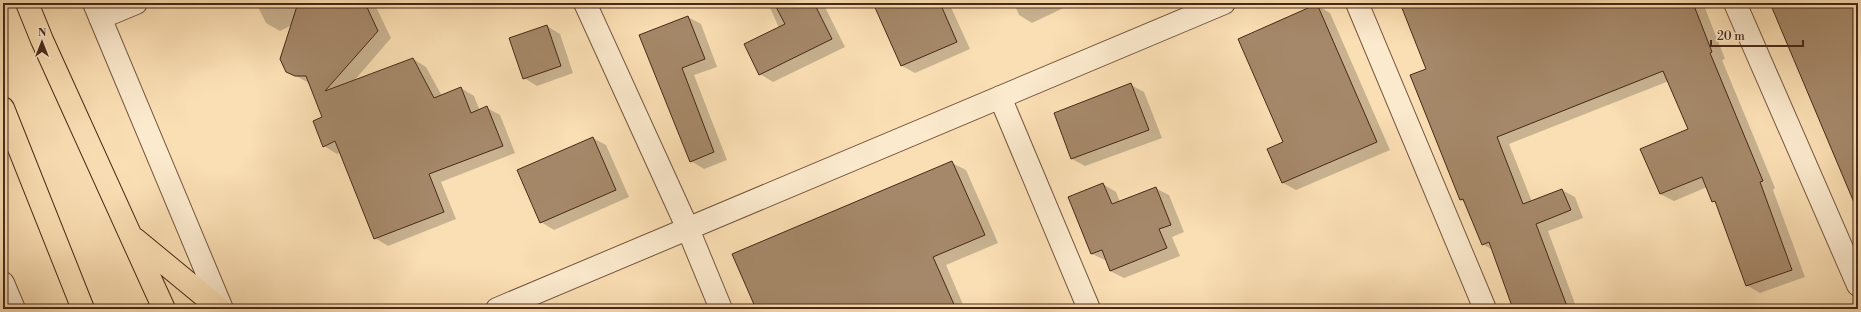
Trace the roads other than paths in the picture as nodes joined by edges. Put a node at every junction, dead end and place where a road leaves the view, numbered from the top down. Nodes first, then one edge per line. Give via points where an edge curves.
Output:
1 (27, 3) edge
2 (136, 3) edge
3 (585, 3) edge
4 (1224, 3) edge
5 (1357, 3) edge
6 (1735, 3) edge
7 (97, 11) edge
8 (1000, 97) junction
9 (3, 108) edge
10 (688, 229) junction
11 (131, 236) junction
12 (3, 283) edge
13 (1858, 285) edge
14 (14, 309) edge
15 (83, 309) edge
16 (164, 309) edge
17 (221, 309) edge
18 (497, 309) edge
19 (721, 309) edge
20 (1089, 309) edge
21 (1485, 309) edge

1 - 11 main road
2 - 7 street
3 - 10 street
4 - 8 street
5 - 21 street
6 - 13 street
7 - 17 street
8 - 10 street
8 - 20 street
9 - 15 main road
10 - 18 street
10 - 19 street
11 - 16 main road
11 - 17 main road
12 - 14 street

